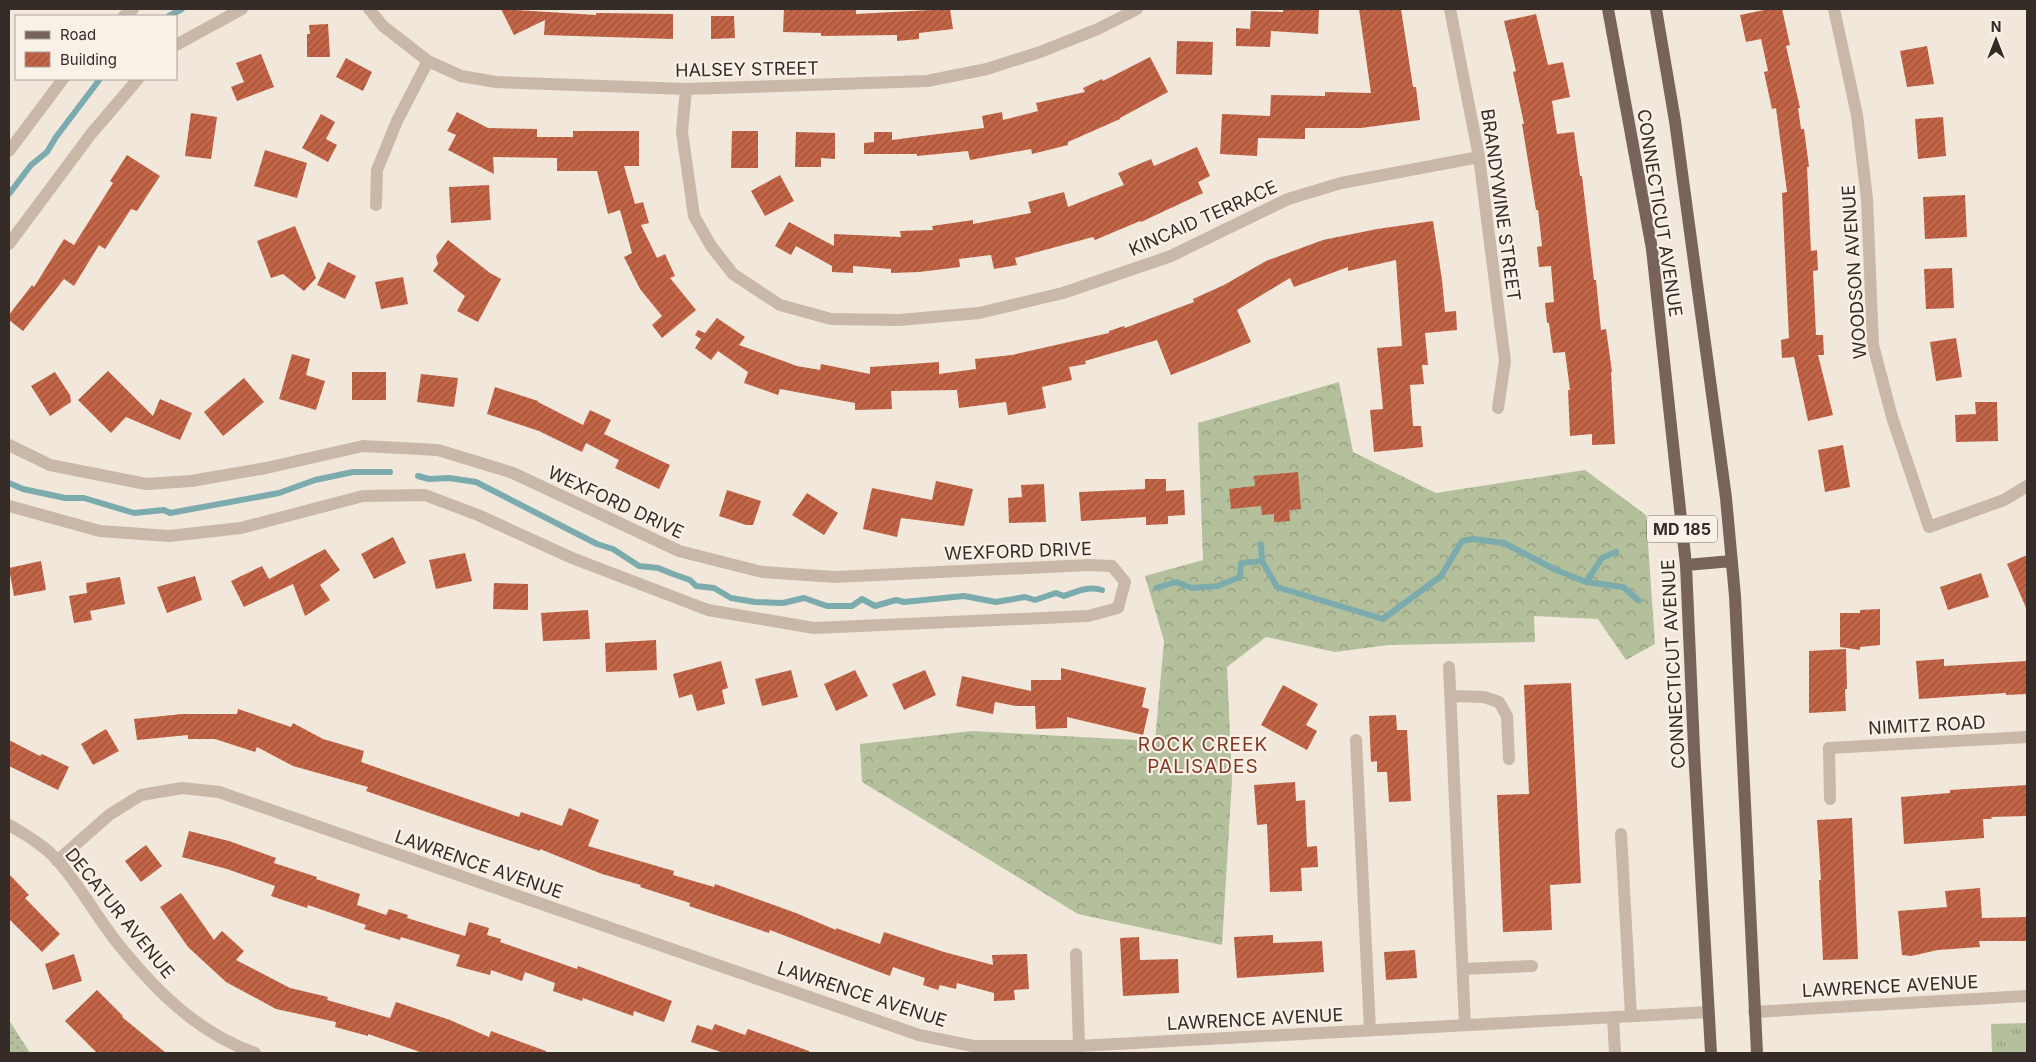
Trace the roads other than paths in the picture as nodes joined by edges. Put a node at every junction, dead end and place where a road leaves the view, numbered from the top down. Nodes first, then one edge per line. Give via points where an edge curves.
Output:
1 (242, 9) edge
2 (369, 9) edge
3 (1137, 9) edge
4 (1450, 9) edge
5 (1608, 9) edge
6 (1656, 9) edge
7 (1834, 9) edge
8 (178, 44) edge
9 (428, 61) junction
10 (62, 80) edge
11 (137, 80) edge
12 (686, 89) junction
13 (9, 151) edge
14 (1479, 157) junction
15 (376, 205) dead end
16 (9, 244) edge
17 (1498, 408) dead end
18 (9, 445) edge
19 (2027, 486) edge
20 (9, 506) edge
21 (1732, 561) junction
22 (1686, 565) junction
23 (1449, 667) dead end
24 (1451, 696) junction
25 (2027, 737) edge
26 (1356, 740) dead end
27 (1509, 759) dead end
28 (1830, 799) dead end
29 (9, 825) edge
30 (1621, 834) dead end
31 (57, 860) junction
32 (1076, 954) dead end
33 (1532, 966) dead end
34 (1463, 969) junction
35 (2027, 996) edge
36 (1709, 1012) junction
37 (1754, 1012) junction
38 (1631, 1016) junction
39 (1613, 1017) junction
40 (1465, 1025) junction
41 (1370, 1030) junction
42 (1079, 1046) junction
43 (255, 1053) edge
44 (1615, 1053) edge
45 (1711, 1053) edge
46 (1757, 1053) edge

1 - 8 street
2 - 9 street, HALSEY STREET via 383,26
3 - 12 street, HALSEY STREET via 1098,30 1040,52 987,69 928,81
4 - 14 street, BRANDYWINE STREET
5 - 22 main road, CONNECTICUT AVENUE / MD 185 via 1652,249
6 - 21 main road, CONNECTICUT AVENUE / MD 185 via 1697,278
7 - 19 street, WOODSON AVENUE via 1857,115 1867,199 1874,345 1892,417 1929,527 2004,500
9 - 12 street, HALSEY STREET via 461,76 496,82
9 - 15 street via 376,170
10 - 13 street
11 - 16 street via 91,134
12 - 14 street, KINCAID TERRACE via 682,132 694,216 711,246 733,274 780,306 831,318 899,320 979,313 1063,293 1171,256 1288,199 1341,183
14 - 17 street, BRANDYWINE STREET via 1505,361
18 - 20 street, WEXFORD DRIVE via 50,466 146,484 191,481 362,446 438,450 513,473 680,551 762,572 835,577 1089,565 1112,566 1125,582 1118,608 1088,616 814,628 708,610 572,558 425,495 362,496 241,528 169,536 100,530
21 - 22 main road
21 - 37 main road, CONNECTICUT AVENUE / MD 185
22 - 36 main road, CONNECTICUT AVENUE / MD 185
23 - 24 street
24 - 27 street via 1484,697 1498,702 1507,716
24 - 34 street
25 - 28 street, NIMITZ ROAD via 1829,748
26 - 41 street
29 - 31 street, DECATUR AVENUE
30 - 38 street
31 - 42 street, LAWRENCE AVENUE via 109,815 141,795 182,788 219,792 919,1035 972,1046
31 - 43 street, DECATUR AVENUE via 119,944 170,1002 213,1035
32 - 42 street
33 - 34 street
34 - 40 street
35 - 37 street, LAWRENCE AVENUE
36 - 38 street, LAWRENCE AVENUE
36 - 45 main road, CONNECTICUT AVENUE / MD 185
37 - 46 main road, CONNECTICUT AVENUE / MD 185
38 - 39 street, LAWRENCE AVENUE
39 - 40 street, LAWRENCE AVENUE
39 - 44 street
40 - 41 street, LAWRENCE AVENUE
41 - 42 street, LAWRENCE AVENUE

